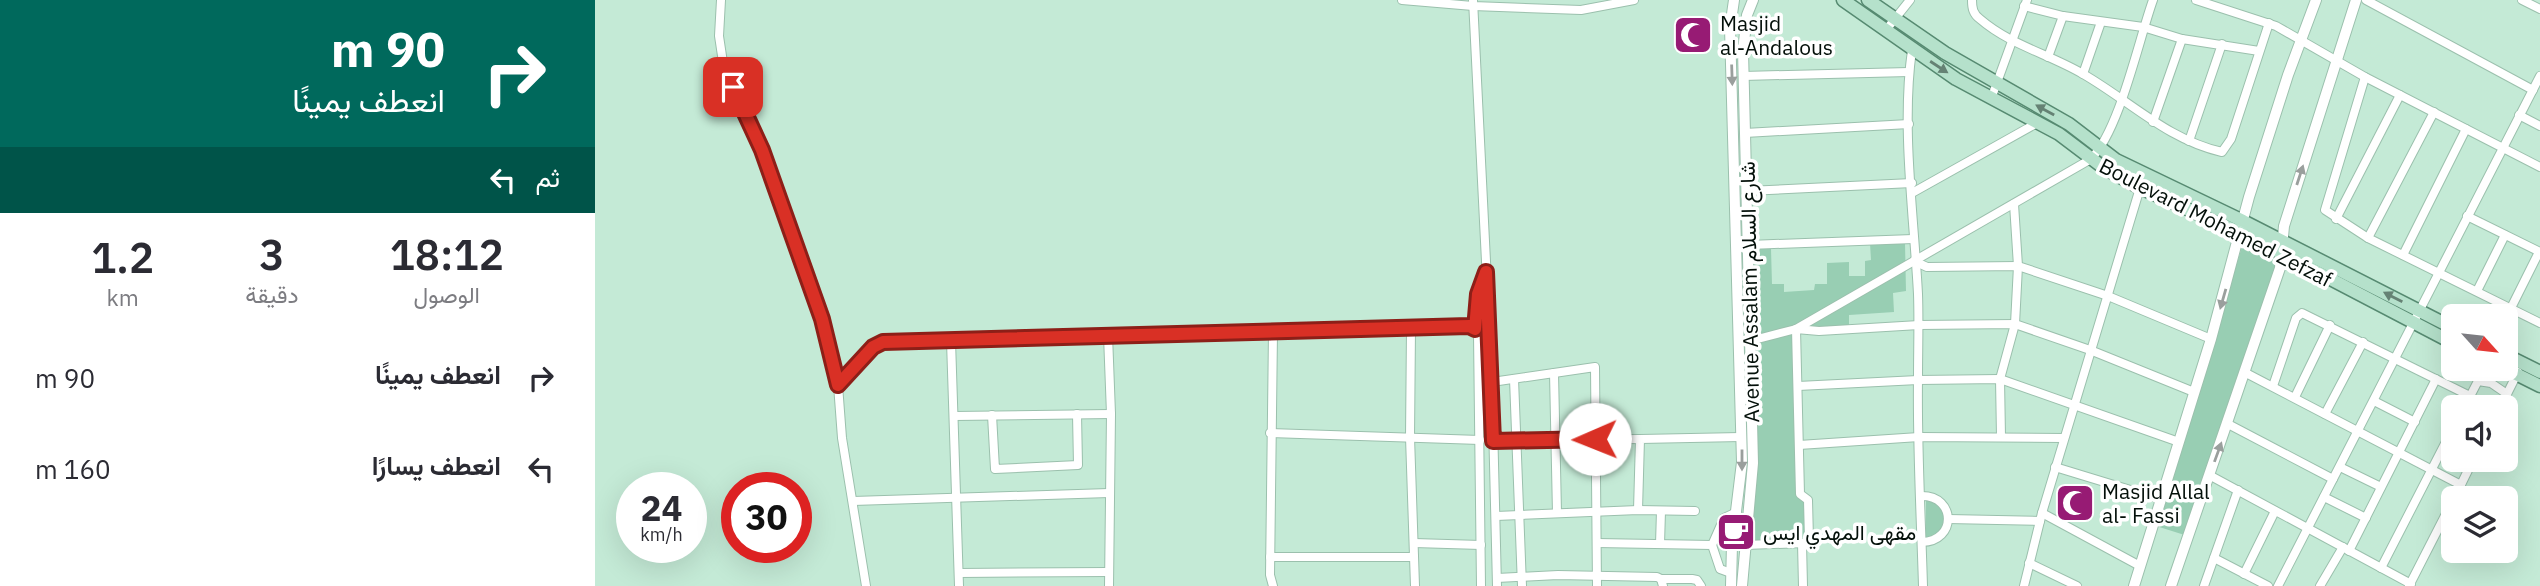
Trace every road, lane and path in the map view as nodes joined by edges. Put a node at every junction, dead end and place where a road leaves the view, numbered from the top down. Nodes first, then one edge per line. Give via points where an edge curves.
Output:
1 (720, 0) edge
2 (1402, 0) edge
3 (1634, 0) edge
4 (1734, 0) edge
5 (1753, 0) edge
6 (1843, 0) edge
7 (1868, 0) edge
8 (1910, 0) edge
9 (1972, 0) edge
10 (2153, 0) edge
11 (2196, 0) edge
12 (2316, 0) edge
13 (2356, 0) edge
14 (2366, 0) edge
15 (2522, 0) edge
16 (1473, 3) edge
17 (1603, 3) edge
18 (2026, 3) edge
19 (2217, 3) edge
20 (2540, 9) edge
21 (2063, 16) junction
22 (1895, 19) junction
23 (2101, 22) junction
24 (2269, 23) junction
25 (2143, 27) junction
26 (1886, 30) junction
27 (2182, 39) junction
28 (2011, 41) junction
29 (2300, 41) junction
30 (2222, 44) junction
31 (1912, 50) junction
32 (2259, 51) junction
33 (2048, 57) junction
34 (2337, 61) junction
35 (1909, 72) junction
36 (2083, 74) junction
37 (1744, 76) junction
38 (2365, 76) junction
39 (2540, 76) edge
40 (1997, 85) junction
41 (2533, 90) junction
42 (2400, 95) junction
43 (1991, 99) junction
44 (2120, 100) junction
45 (2434, 112) junction
46 (2519, 115) junction
47 (2153, 122) junction
48 (2037, 123) junction
49 (1909, 124) junction
50 (2540, 126) edge
51 (2466, 130) junction
52 (1745, 133) junction
53 (2189, 141) junction
54 (2502, 148) junction
55 (2101, 149) junction
56 (2091, 159) junction
57 (2540, 167) edge
58 (1912, 183) junction
59 (2140, 188) junction
60 (1747, 191) junction
61 (1912, 193) junction
62 (2014, 204) junction
63 (2467, 216) junction
64 (2336, 219) junction
65 (2242, 227) junction
66 (2505, 235) junction
67 (2368, 238) junction
68 (1913, 239) junction
69 (1749, 245) junction
70 (2282, 247) junction
71 (2540, 252) edge
72 (2403, 255) junction
73 (1914, 261) junction
74 (2018, 267) junction
75 (1486, 272) junction
76 (2439, 273) junction
77 (2477, 291) junction
78 (2108, 296) junction
79 (2502, 304) edge
80 (2514, 304) edge
81 (2518, 312) edge
82 (2417, 317) junction
83 (2540, 323) edge
84 (2015, 324) junction
85 (2441, 324) edge
86 (1919, 325) junction
87 (2330, 326) junction
88 (1411, 329) junction
89 (1475, 329) junction
90 (1796, 329) junction
91 (1273, 332) junction
92 (2441, 334) edge
93 (1108, 335) junction
94 (2211, 340) junction
95 (951, 341) junction
96 (1752, 341) junction
97 (1739, 342) junction
98 (2363, 342) junction
99 (2090, 350) junction
100 (2396, 358) junction
101 (2518, 369) edge
102 (2518, 371) edge
103 (2540, 371) edge
104 (2244, 372) junction
105 (1554, 373) junction
106 (1514, 379) junction
107 (2000, 379) junction
108 (2436, 379) junction
109 (1917, 380) junction
110 (1492, 382) junction
111 (2511, 382) edge
112 (838, 385) junction
113 (1798, 386) junction
114 (2273, 386) junction
115 (2540, 386) edge
116 (2194, 392) junction
117 (2507, 394) joint
118 (2468, 395) edge
119 (2471, 395) edge
120 (2294, 397) junction
121 (2374, 401) junction
122 (2073, 406) junction
123 (1077, 414) junction
124 (1111, 414) junction
125 (2325, 414) junction
126 (954, 415) junction
127 (992, 415) junction
128 (2414, 422) junction
129 (2228, 424) junction
130 (2358, 432) junction
131 (1271, 433) junction
132 (1410, 437) junction
133 (1741, 437) junction
134 (1919, 437) junction
135 (2001, 438) junction
136 (2064, 438) junction
137 (1595, 439) junction
138 (1640, 439) junction
139 (1480, 440) junction
140 (1555, 440) junction
141 (1493, 441) junction
142 (1517, 441) junction
143 (2179, 442) junction
144 (1799, 445) junction
145 (2400, 453) junction
146 (2441, 453) edge
147 (2055, 467) junction
148 (2340, 467) junction
149 (2433, 470) junction
150 (2467, 472) edge
151 (2209, 475) junction
152 (2333, 479) junction
153 (2461, 485) joint
154 (2381, 487) junction
155 (1745, 490) junction
156 (2238, 490) junction
157 (1109, 493) junction
158 (956, 496) junction
159 (1922, 496) junction
160 (2324, 498) junction
161 (2160, 499) junction
162 (853, 501) junction
163 (1638, 510) junction
164 (1661, 511) junction
165 (1695, 511) dead end
166 (2275, 511) junction
167 (1596, 512) junction
168 (1737, 512) junction
169 (1557, 513) junction
170 (1519, 514) junction
171 (1496, 516) junction
172 (2041, 517) junction
173 (2366, 518) junction
174 (1948, 519) junction
175 (2441, 525) edge
176 (2308, 528) junction
177 (1597, 542) junction
178 (1922, 542) junction
179 (1415, 543) junction
180 (1802, 543) junction
181 (1660, 544) junction
182 (1481, 545) junction
183 (1712, 545) junction
184 (1745, 545) junction
185 (2346, 549) junction
186 (1270, 557) junction
187 (1414, 557) junction
188 (2214, 558) junction
189 (2029, 563) junction
190 (2140, 566) junction
191 (2381, 568) junction
192 (1109, 572) junction
193 (959, 573) junction
194 (1731, 573) junction
195 (2244, 574) junction
196 (1557, 575) junction
197 (1497, 582) edge
198 (1522, 582) edge
199 (1597, 582) edge
200 (1626, 582) edge
201 (1662, 583) edge
202 (2175, 584) edge
203 (2410, 585) edge
204 (866, 586) edge
205 (959, 586) edge
206 (1109, 586) edge
207 (1273, 586) edge
208 (1415, 586) edge
209 (1481, 586) edge
210 (1558, 586) edge
211 (1701, 586) edge
212 (1731, 586) edge
213 (1742, 586) edge
214 (1803, 586) edge
215 (1923, 586) edge
216 (2024, 586) edge
217 (2077, 586) edge
218 (2134, 586) edge
219 (2204, 586) edge
220 (2268, 586) edge
221 (2279, 586) edge
222 (2320, 586) edge

1 - 112 street via 724,69 762,150 822,319
2 - 16 street
3 - 17 street
4 -> 97 street, Avenue Assalam شارع السلام via 1730,28
5 - 37 street, Avenue Assalam شارع السلام via 1744,29
6 - 26 main road, Boulevard Mohamed Zefzaf
7 - 22 main road, Boulevard Mohamed Zefzaf
8 - 22 street
9 - 28 street via 1977,17
10 - 25 street
11 - 19 street
12 - 29 street
13 - 34 street
14 - 41 street
15 - 20 street
16 - 17 street via 1545,10 1581,10
16 - 75 street
18 - 21 street
18 - 28 street
19 - 24 street
21 - 23 street
21 - 33 street
22 - 26 street
22 - 40 main road, Boulevard Mohamed Zefzaf
23 - 25 street
23 - 36 street
24 - 29 street
24 - 32 street
25 - 27 street
25 - 44 street
26 - 31 main road, Boulevard Mohamed Zefzaf
27 - 30 street
27 - 47 street
28 - 33 street
28 - 40 street
29 - 34 street
29 - 65 street
30 - 32 street
30 - 53 street
31 - 35 street
31 -> 43 main road, Boulevard Mohamed Zefzaf
32 - 53 street via 2228,147 2222,152
33 - 36 street
34 - 38 street
70 -> 34 street via 2284,226
35 - 37 street
35 - 49 street
36 - 44 street
37 - 52 street, Avenue Assalam شارع السلام
38 - 42 street
38 - 64 street via 2326,203 2325,210
39 - 41 street
40 - 43 street
55 -> 40 main road, Boulevard Mohamed Zefzaf via 2069,124
41 - 46 street
42 - 45 street
42 - 64 street
43 - 48 main road, Boulevard Mohamed Zefzaf
44 - 47 street
44 - 55 street
45 - 51 street
45 - 67 street
46 - 50 street
46 - 54 street
47 - 53 street
48 - 56 main road, Boulevard Mohamed Zefzaf
48 - 61 street
49 - 52 street
49 - 58 street
51 - 54 street
51 - 72 street
52 - 60 street, Avenue Assalam شارع السلام
54 - 57 street
54 - 63 street
55 - 56 street
55 - 65 main road, Boulevard Mohamed Zefzaf
56 - 59 main road, Boulevard Mohamed Zefzaf
56 - 62 street
58 - 60 street
58 - 61 street
59 - 65 main road, Boulevard Mohamed Zefzaf
59 - 78 street
60 - 69 street, Avenue Assalam شارع السلام
61 - 68 street
62 - 73 street
62 - 74 street
63 - 66 street
63 - 76 street
64 - 67 street
65 - 70 main road, Boulevard Mohamed Zefzaf
65 -> 94 street
66 - 71 street
66 - 77 street
67 - 72 street
68 - 69 street
68 - 73 street
69 - 96 street, Avenue Assalam شارع السلام
70 - 82 main road, Boulevard Mohamed Zefzaf
70 - 104 street
71 - 80 street
72 - 76 street
73 - 74 street via 1927,267
73 - 86 street
73 - 90 street
74 - 78 street
74 - 84 street
75 - 89 street via 1478,294
75 - 110 street
76 - 77 street
76 - 82 street
77 - 79 street
78 - 94 street
78 - 99 street
81 - 83 street
82 - 85 main road, Boulevard Mohamed Zefzaf
82 - 92 main road, Boulevard Mohamed Zefzaf
82 - 100 street
84 - 86 street
84 - 99 street
84 - 107 street
86 - 90 street
86 - 109 street
87 - 98 street
87 - 114 street via 2305,313 2299,315
87 - 120 street
88 - 89 street
88 - 91 street
88 - 132 street
89 - 139 street
90 - 96 street
90 - 113 street
91 - 93 street
91 - 131 street
93 - 95 street
93 - 124 street
94 - 116 street
95 - 112 street via 883,342
95 - 126 street
96 - 97 street
96 - 155 street, Avenue Assalam شارع السلام via 1753,463
97 - 133 street, Avenue Assalam شارع السلام
98 - 100 street
98 - 125 street
99 - 116 street
99 - 122 street
100 - 108 street
100 - 121 street
101 - 103 main road
102 - 115 main road
104 - 114 street
104 - 129 street
105 - 106 street
105 - 137 street via 1595,367
105 - 140 street
106 - 110 street
106 - 142 street
107 - 109 street
107 - 122 street
107 - 135 street
108 - 118 street
108 - 128 street
109 - 113 street
109 - 134 street
110 - 141 street
111 - 117 street
112 - 162 street
113 - 144 street
114 - 120 street
116 - 143 street
117 - 119 street via 2482,380
120 - 125 street
121 - 128 street
121 - 130 street
122 - 136 street
122 - 143 street
123 - 124 street
123 - 127 street
123 - 127 street via 1078,465 995,470
124 - 157 street
125 - 130 street
126 - 127 street
126 - 158 street
128 - 145 street
151 -> 129 street
129 - 152 street
130 - 145 street
130 - 148 street
131 - 132 street
131 - 186 street
132 - 139 street
132 - 179 street
133 - 138 street
133 -> 155 street, Avenue Assalam شارع السلام
134 - 135 street
134 - 144 street
134 - 159 street
135 - 136 street
136 - 147 street
137 - 138 street
137 - 140 street
137 - 167 street
138 - 163 street
139 - 182 street
140 - 142 street
140 - 169 street
141 - 142 street
141 - 171 street
142 - 170 street
143 - 161 street
144 - 180 street via 1800,494 1808,500 1809,540
145 - 149 street
145 - 154 street
146 - 149 street
147 - 161 street
147 - 172 street
148 - 152 street
148 - 154 street
149 - 153 street
149 - 191 street
150 - 153 street
151 - 156 street
151 - 202 street
152 - 160 street
154 - 173 street
155 - 168 street, Avenue Assalam شارع السلام
155 - 184 street, Avenue Assalam شارع السلام
156 - 166 street
156 - 188 street
157 - 158 street
157 - 192 street
158 - 162 street
158 - 193 street
159 - 174 street via 1939,500
159 - 178 street
160 - 173 street
160 - 176 street
161 - 190 street
162 - 204 street
163 - 164 street
163 - 167 street
164 - 165 street
164 - 181 street
166 - 176 street
166 - 195 street
167 - 169 street
167 - 177 street
168 - 183 street via 1724,518
168 - 194 street, Avenue Assalam شارع السلام
169 - 170 street
170 - 171 street
170 - 198 street
171 - 197 street
172 - 174 street
172 - 189 street
172 - 190 street
173 - 185 street
174 - 178 street via 1940,536
175 - 203 street
176 - 185 street
176 - 221 street
177 - 181 street
177 - 199 street
178 - 215 street
179 - 182 street
179 - 187 street
180 - 184 street
180 - 214 street
181 - 183 street
182 - 209 street
183 - 194 street via 1720,569
184 - 213 street, Avenue Assalam شارع السلام
185 - 191 street
185 - 222 street
186 - 187 street
186 - 207 street
187 - 208 street
188 - 195 street
188 - 219 street
189 - 216 street
189 - 217 street
190 - 218 street
191 - 203 street
192 - 193 street
192 - 206 street
193 - 205 street
194 - 212 street, Avenue Assalam شارع السلام
195 - 220 street
196 - 198 street
196 - 199 street
196 - 210 street
197 - 198 street
199 - 200 street
200 - 201 street
201 - 211 street via 1692,579

